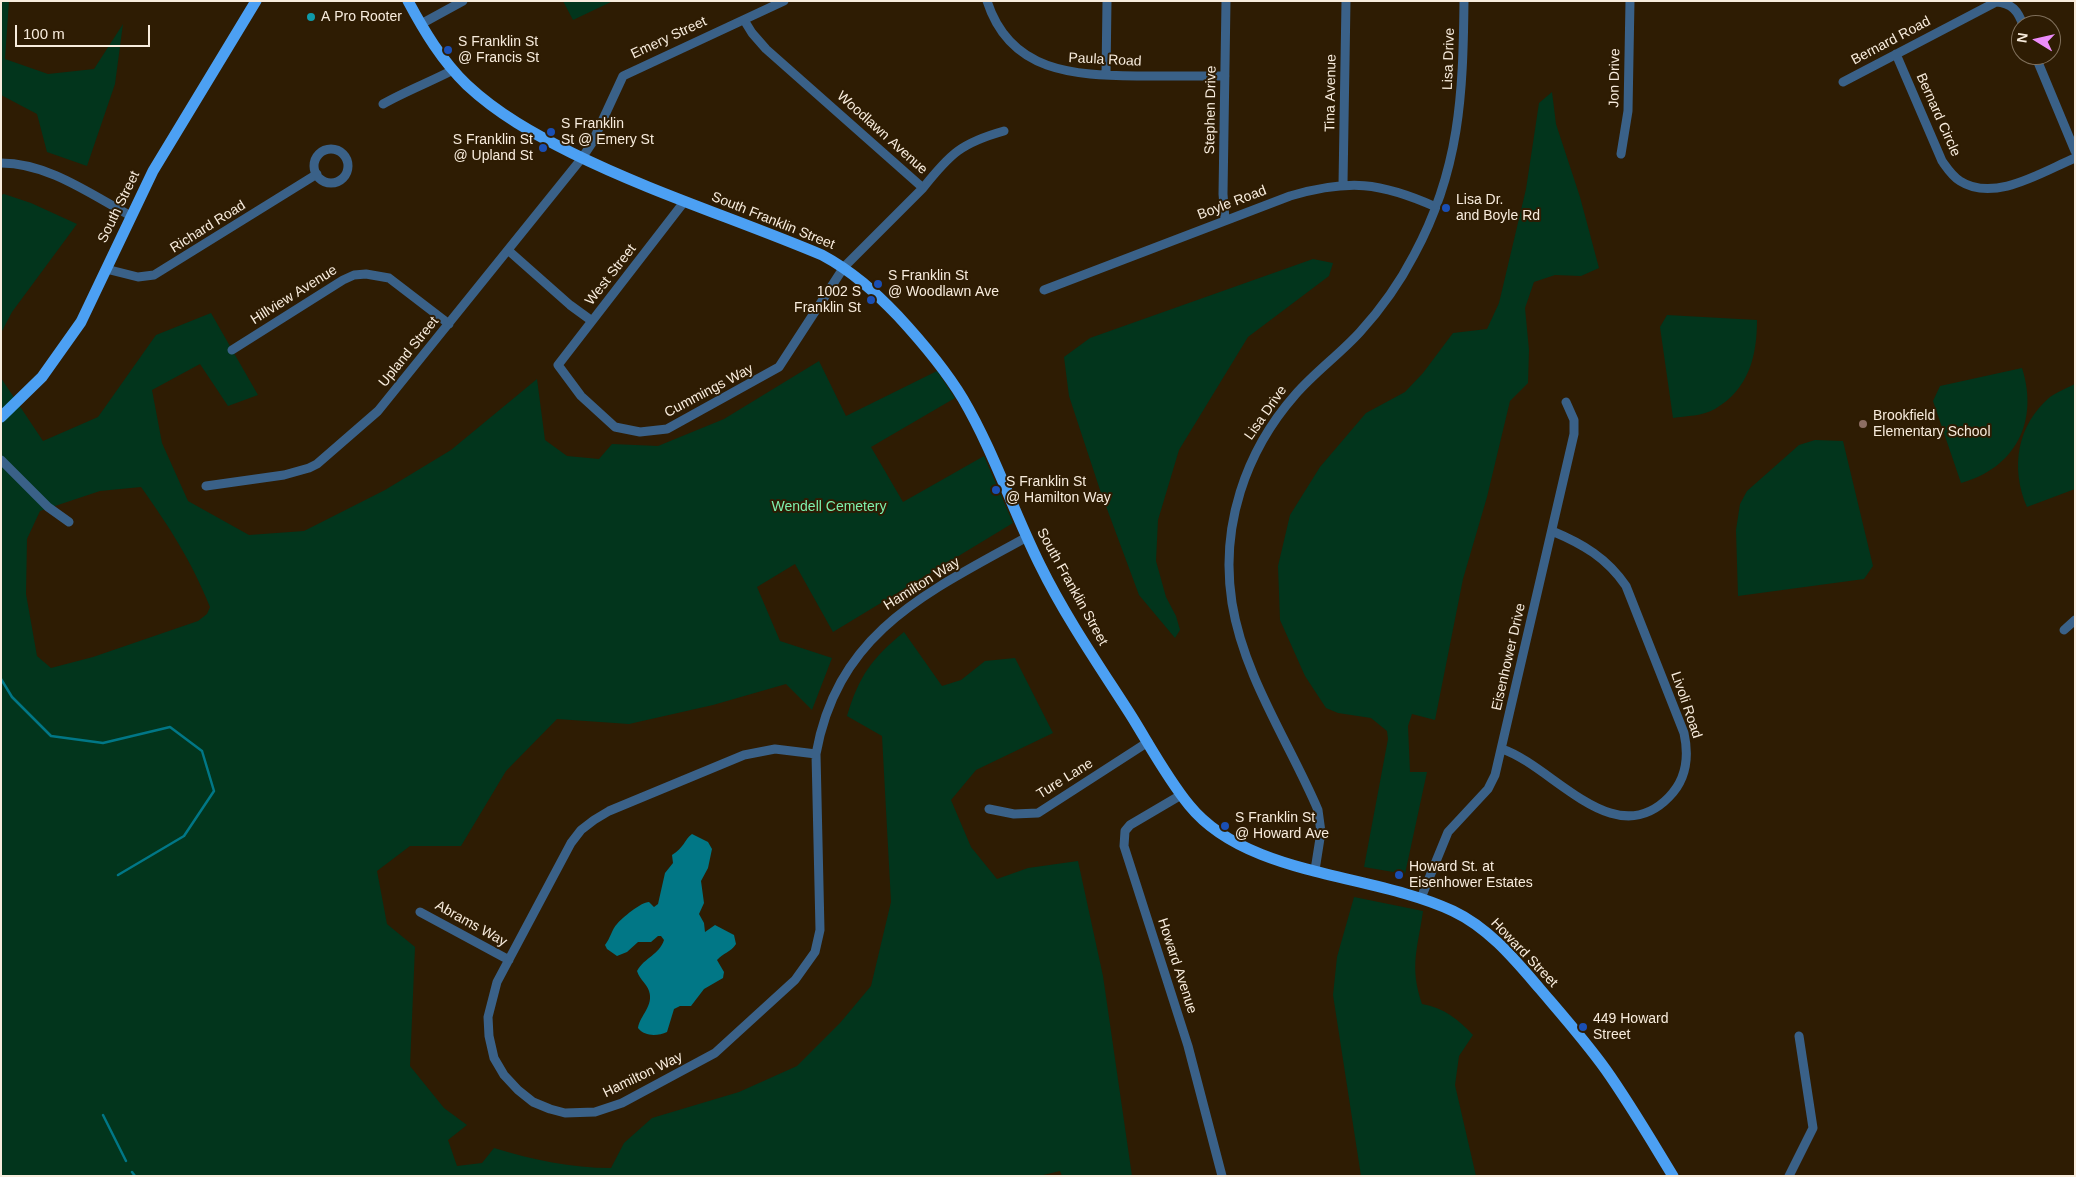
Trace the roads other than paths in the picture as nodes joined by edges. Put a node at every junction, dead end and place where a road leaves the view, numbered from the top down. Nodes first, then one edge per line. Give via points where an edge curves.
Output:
1 (256, 1) edge
2 (408, 1) edge
3 (463, 1) edge
4 (784, 1) edge
5 (987, 1) edge
6 (1107, 1) edge
7 (1226, 1) edge
8 (1346, 1) edge
9 (1464, 1) edge
10 (1630, 1) edge
11 (2017, 15) edge
12 (744, 20) junction
13 (421, 24) junction
14 (1896, 54) junction
15 (2040, 65) edge
16 (453, 70) junction
17 (1106, 75) junction
18 (1225, 76) junction
19 (1843, 82) dead end
20 (384, 104) dead end
21 (1004, 131) dead end
22 (2075, 151) edge
23 (1621, 154) dead end
24 (582, 158) junction
25 (2075, 158) edge
26 (1, 163) edge
27 (316, 174) dead end
28 (1343, 184) junction
29 (923, 188) junction
30 (684, 202) junction
31 (1436, 207) junction
32 (131, 216) junction
33 (1225, 220) junction
34 (509, 251) junction
35 (844, 267) junction
36 (106, 270) junction
37 (1044, 290) dead end
38 (592, 321) junction
39 (449, 324) junction
40 (232, 350) dead end
41 (558, 365) joint
42 (1566, 402) dead end
43 (1, 417) edge
44 (1, 460) edge
45 (206, 486) dead end
46 (70, 522) dead end
47 (1552, 531) junction
48 (1027, 538) junction
49 (2075, 620) edge
50 (2064, 630) dead end
51 (1148, 742) junction
52 (1502, 749) junction
53 (816, 754) junction
54 (1182, 795) junction
55 (989, 809) dead end
56 (1197, 814) joint
57 (1315, 870) junction
58 (1421, 898) junction
59 (420, 912) dead end
60 (509, 960) junction
61 (1799, 1036) dead end
62 (1222, 1176) edge
63 (1673, 1176) edge
64 (1790, 1176) edge

1 - 32 main road, South Street via 175,133
2 - 13 main road, South Franklin Street
3 - 13 street
4 - 12 street, Emery Street
5 - 17 street, Paula Road via 1006,36 1026,56 1053,69
6 - 17 street
7 - 18 street, Stephen Drive
8 - 28 street, Tina Avenue
9 - 31 street, Lisa Drive via 1459,122
10 - 23 street, Jon Drive via 1628,112
11 - 14 street, Bernard Road via 2005,2 1996,2
12 - 24 street, Emery Street via 623,76
12 - 29 street, Woodlawn Avenue via 766,49
13 - 16 main road, South Franklin Street
14 - 19 street, Bernard Road
14 - 25 street, Bernard Circle via 1942,161 1960,182 1981,189 1998,188
15 - 22 street
16 - 20 street
16 - 24 main road, South Franklin Street via 488,104
17 - 18 street, Paula Road
18 - 33 street, Stephen Drive
21 - 29 street via 960,148 949,156
24 - 30 main road, South Franklin Street
24 - 34 street, Upland Street
26 - 32 street via 30,166 51,174
27 - 36 street, Richard Road via 154,275 138,277
28 - 31 street, Boyle Road via 1384,189
28 - 33 street, Boyle Road via 1290,196
29 - 35 street, Woodlawn Avenue
30 - 35 main road, South Franklin Street via 790,241
30 - 38 street, West Street
31 - 57 street, Lisa Drive via 1414,254 1380,306 1360,331 1297,392 1265,434 1244,478 1232,522 1229,576 1235,622 1251,669 1318,810 1321,832
32 - 36 main road, South Street
33 - 37 street, Boyle Road
34 - 38 street
34 - 39 street, Upland Street
35 - 41 street, Cummings Way via 779,367 668,429 640,432 616,427 581,396
35 - 48 main road, South Franklin Street via 885,302 950,378 974,420
36 - 43 main road, South Street via 60,354 42,377
38 - 41 street, West Street
39 - 40 street, Hillview Avenue via 388,278 354,275
39 - 45 street, Upland Street via 385,404 317,464 284,475
42 - 47 street, Eisenhower Drive via 1574,420 1574,434
44 - 46 street via 48,507
47 - 52 street, Eisenhower Drive
47 - 52 street, Livoli Road via 1594,551 1616,571 1626,586 1684,733 1687,747 1683,776 1677,788 1660,806 1645,813 1617,816 1587,803 1527,759
48 - 51 main road, South Franklin Street via 1062,606
48 - 53 street, Hamilton Way via 912,604 878,630 862,647 832,696
49 - 50 street
51 - 54 main road, South Franklin Street
51 - 55 street, Ture Lane via 1038,813 1014,814
52 - 58 street, Eisenhower Drive via 1488,789 1448,832
53 - 60 street, Hamilton Way via 775,750 744,755 594,820 571,843
53 - 60 street, Hamilton Way via 821,913 818,945 807,966 789,987 715,1053 622,1103 595,1112 565,1113 533,1102 504,1075 494,1058 489,1036 491,1000
54 - 56 main road, South Franklin Street
54 - 62 street, Howard Avenue via 1130,825 1125,831 1124,846 1188,1046
56 - 57 main road, Howard Street via 1236,843
57 - 58 main road, Howard Street
58 - 63 main road, Howard Street via 1474,923 1510,955 1605,1068
59 - 60 street, Abrams Way
61 - 64 street via 1813,1128

